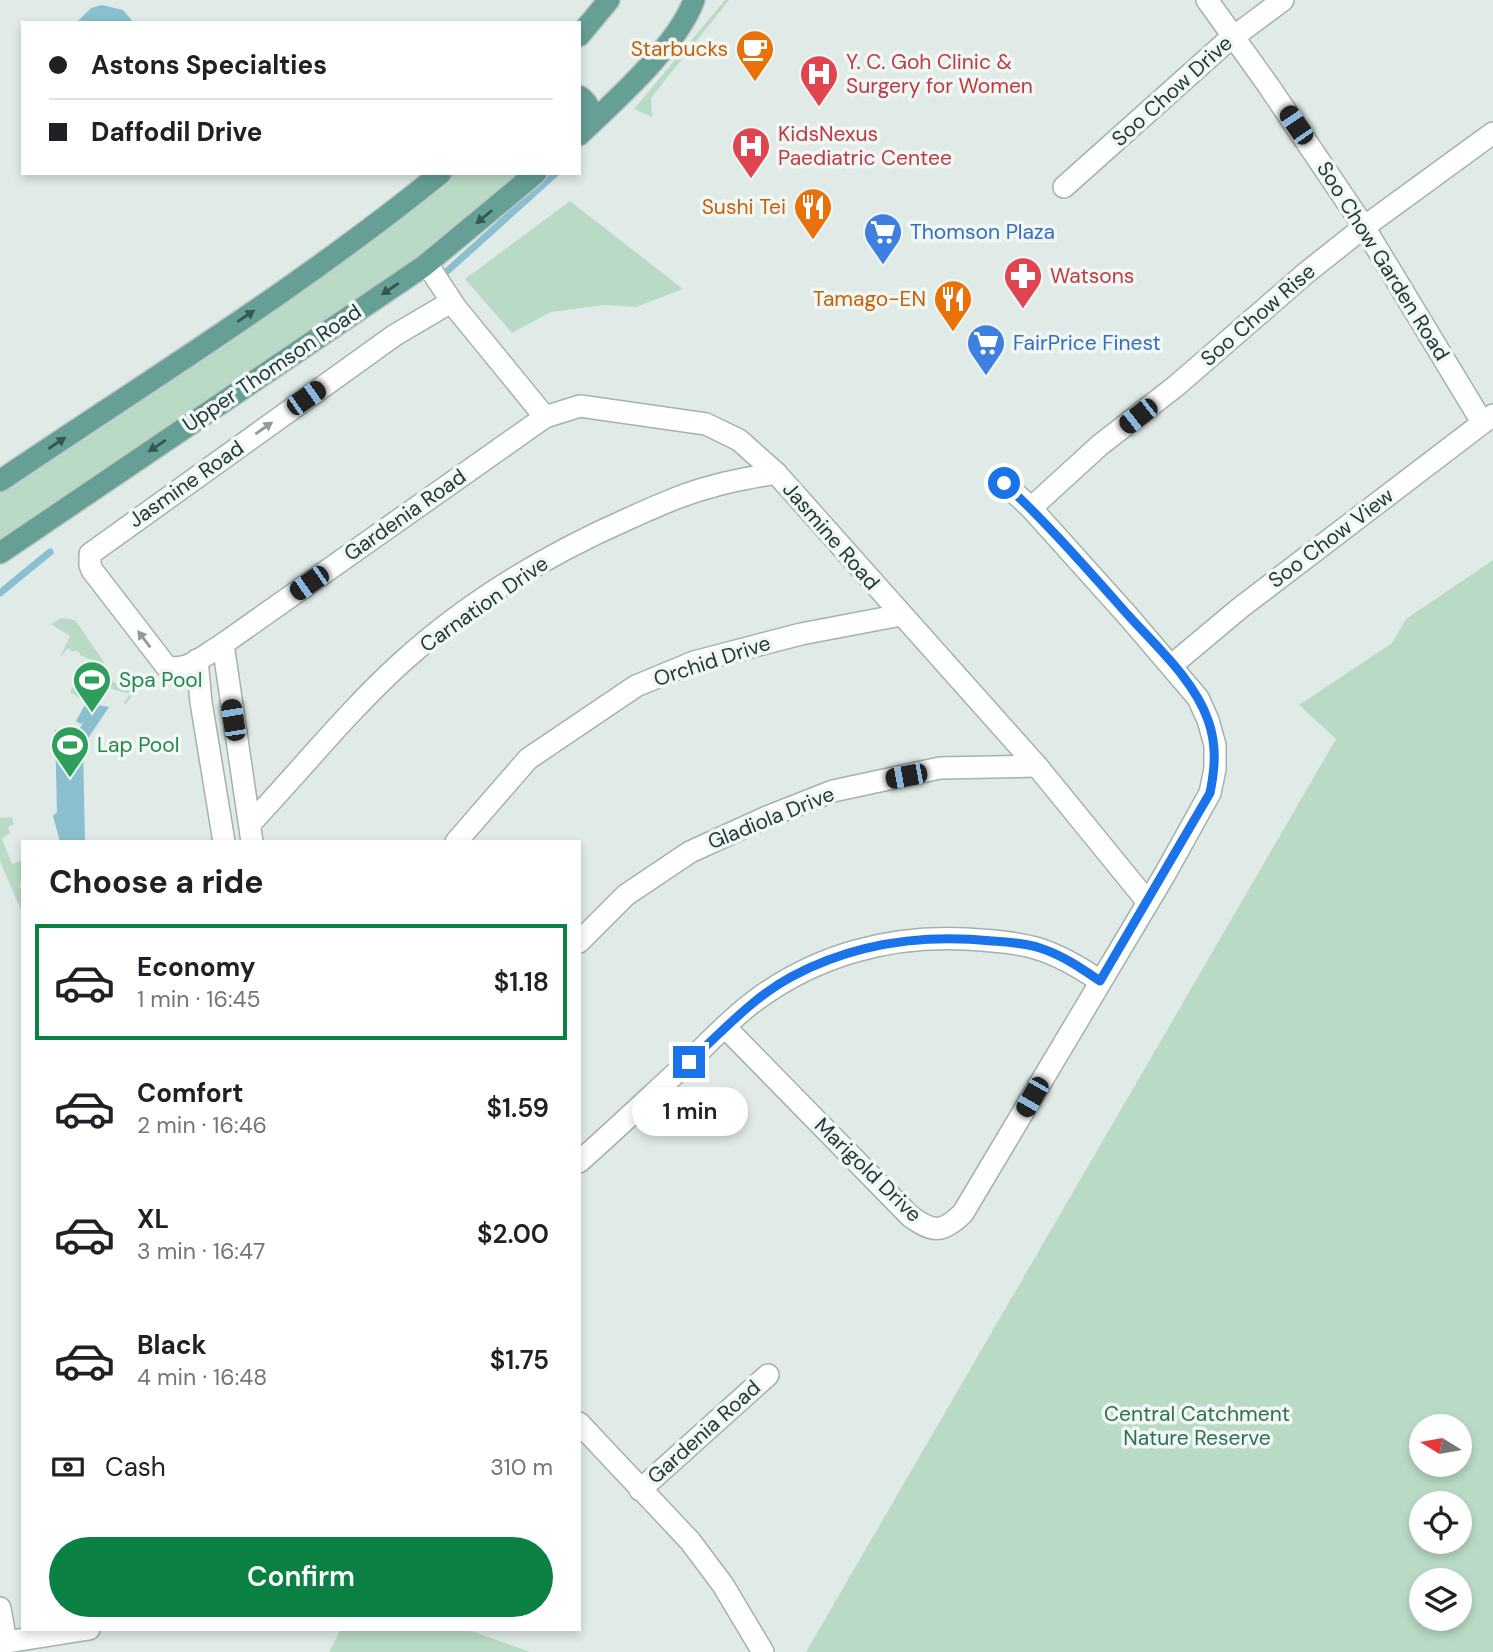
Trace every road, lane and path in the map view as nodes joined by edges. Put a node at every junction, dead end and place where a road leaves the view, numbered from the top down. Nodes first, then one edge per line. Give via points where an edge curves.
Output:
1 (608, 0) edge
2 (694, 0) edge
3 (1207, 0) edge
4 (1283, 0) edge
5 (581, 34) edge
6 (1233, 36) junction
7 (581, 98) edge
8 (1493, 133) edge
9 (581, 134) edge
10 (439, 175) edge
11 (534, 175) edge
12 (1064, 187) dead end
13 (1364, 227) junction
14 (424, 266) junction
15 (451, 302) junction
16 (545, 417) junction
17 (1488, 418) edge
18 (776, 473) junction
19 (0, 481) edge
20 (1004, 483) dead end
21 (1031, 508) junction
22 (0, 553) edge
23 (901, 615) junction
24 (223, 643) junction
25 (197, 660) junction
26 (1172, 665) junction
27 (1037, 766) junction
28 (251, 833) edge
29 (224, 840) edge
30 (458, 840) edge
31 (1147, 901) junction
32 (581, 940) edge
33 (1100, 981) junction
34 (726, 1028) junction
35 (581, 1160) edge
36 (768, 1375) dead end
37 (581, 1425) edge
38 (640, 1490) junction
39 (0, 1608) edge
40 (76, 1631) edge
41 (3, 1642) edge
42 (763, 1652) edge

1 - 5 main road
2 - 9 main road via 688,16 645,70
3 - 6 street, Soo Chow Garden Road
4 - 6 street, Soo Chow Drive
6 - 12 street, Soo Chow Drive
6 - 13 street, Soo Chow Garden Road
7 - 9 main road via 590,114
8 - 13 street, Soo Chow Rise
19 -> 10 main road via 255,310
11 -> 14 main road, Upper Thomson Road
13 - 17 street, Soo Chow Garden Road
13 - 21 street, Soo Chow Rise via 1100,445
14 - 15 street
14 -> 22 main road, Upper Thomson Road
15 - 16 street
25 -> 15 street, Jasmine Road via 175,670 166,666 92,570 90,554 395,335
16 - 18 street, Jasmine Road via 580,406 706,424 739,440
16 - 24 street, Gardenia Road
17 - 26 street, Soo Chow View
18 - 23 street, Jasmine Road
18 - 28 street, Carnation Drive via 666,502 571,545 463,613 345,718
20 - 21 street, Marigold Drive
21 - 26 street, Marigold Drive
23 - 27 street, Jasmine Road
23 - 30 street, Orchid Drive via 801,634 694,662 636,686 528,759
24 - 25 street, Jasmine Road
24 - 28 street
25 - 29 street
26 - 31 street, Marigold Drive via 1198,698 1208,720 1215,769 1210,793
27 - 31 street, Jasmine Road
27 - 32 street, Gladiola Drive via 940,768 822,795 690,852 626,895
31 - 33 street, Marigold Drive
33 - 34 street via 1054,953 1020,943 941,938 896,941 825,960 754,1001
33 - 34 street, Marigold Drive via 963,1213 950,1226 935,1228 910,1216
34 - 35 street
36 - 38 street, Gardenia Road
37 - 38 street, Gardenia Road
38 - 42 street, Gardenia Road via 690,1541
39 - 41 street
40 - 41 street

